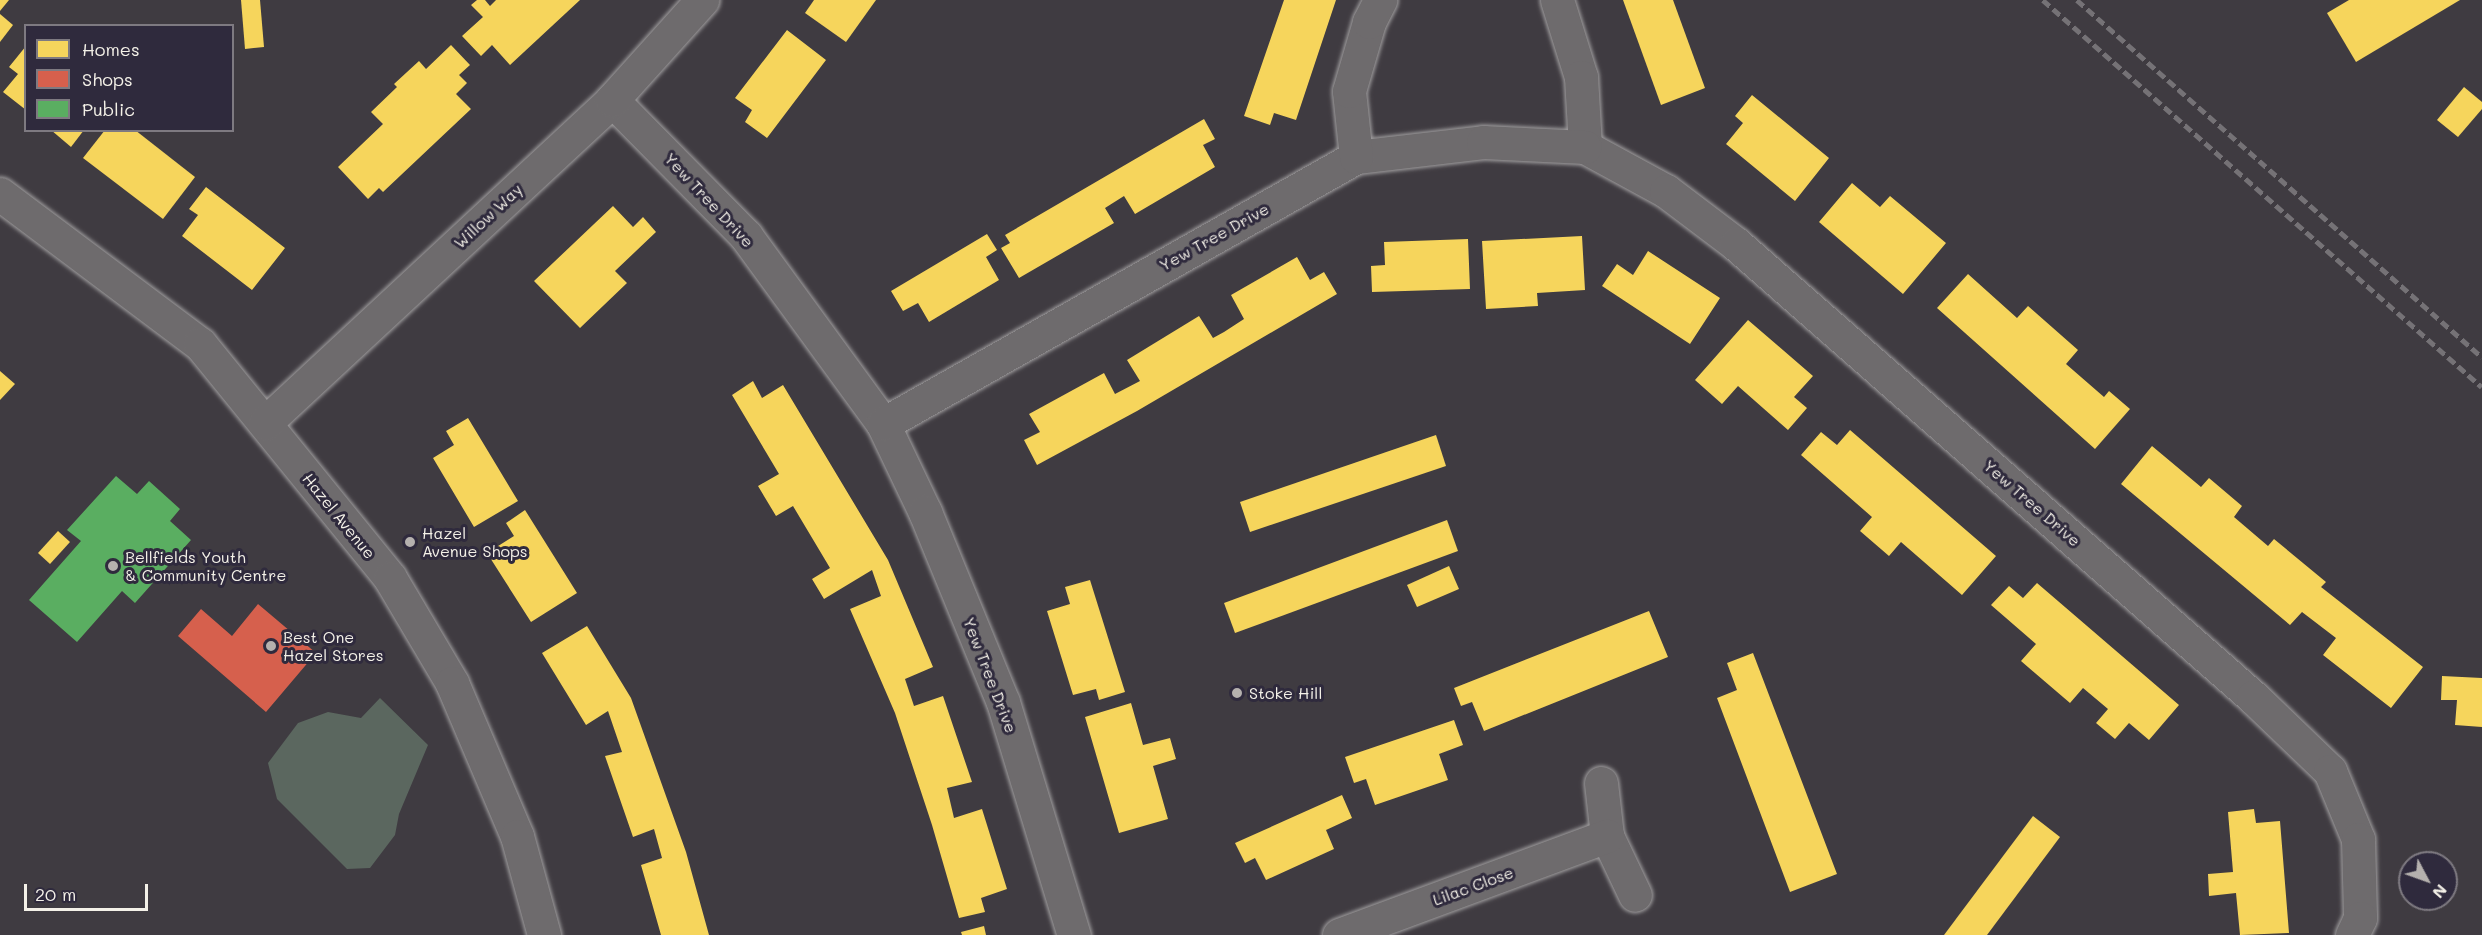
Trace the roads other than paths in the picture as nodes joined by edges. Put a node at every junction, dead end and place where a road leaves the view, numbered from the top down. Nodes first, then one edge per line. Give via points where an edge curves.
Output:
1 (702, 0) edge
2 (1380, 0) edge
3 (1557, 0) edge
4 (612, 100) junction
5 (1585, 147) junction
6 (1356, 157) junction
7 (0, 194) edge
8 (265, 423) junction
9 (883, 424) junction
10 (1601, 783) dead end
11 (1607, 836) junction
12 (1635, 895) dead end
13 (544, 935) edge
14 (1074, 935) edge
15 (1339, 935) edge
16 (2352, 935) edge

1 - 4 street, Willow Way
2 - 6 street via 1369,22 1349,91
3 - 5 street via 1581,77
4 - 8 street, Willow Way
4 - 9 street, Yew Tree Drive via 746,236
5 - 6 street, Yew Tree Drive via 1483,142
5 - 16 street, Yew Tree Drive via 1666,191 1736,244 2253,697 2330,771 2358,839 2360,918
6 - 9 street, Yew Tree Drive
7 - 8 street, Hazel Avenue via 200,344
8 - 13 street, Hazel Avenue via 390,578 452,683 517,836
9 - 14 street, Yew Tree Drive via 925,512 1004,702
10 - 11 street
11 - 12 street
11 - 15 street, Lilac Close

